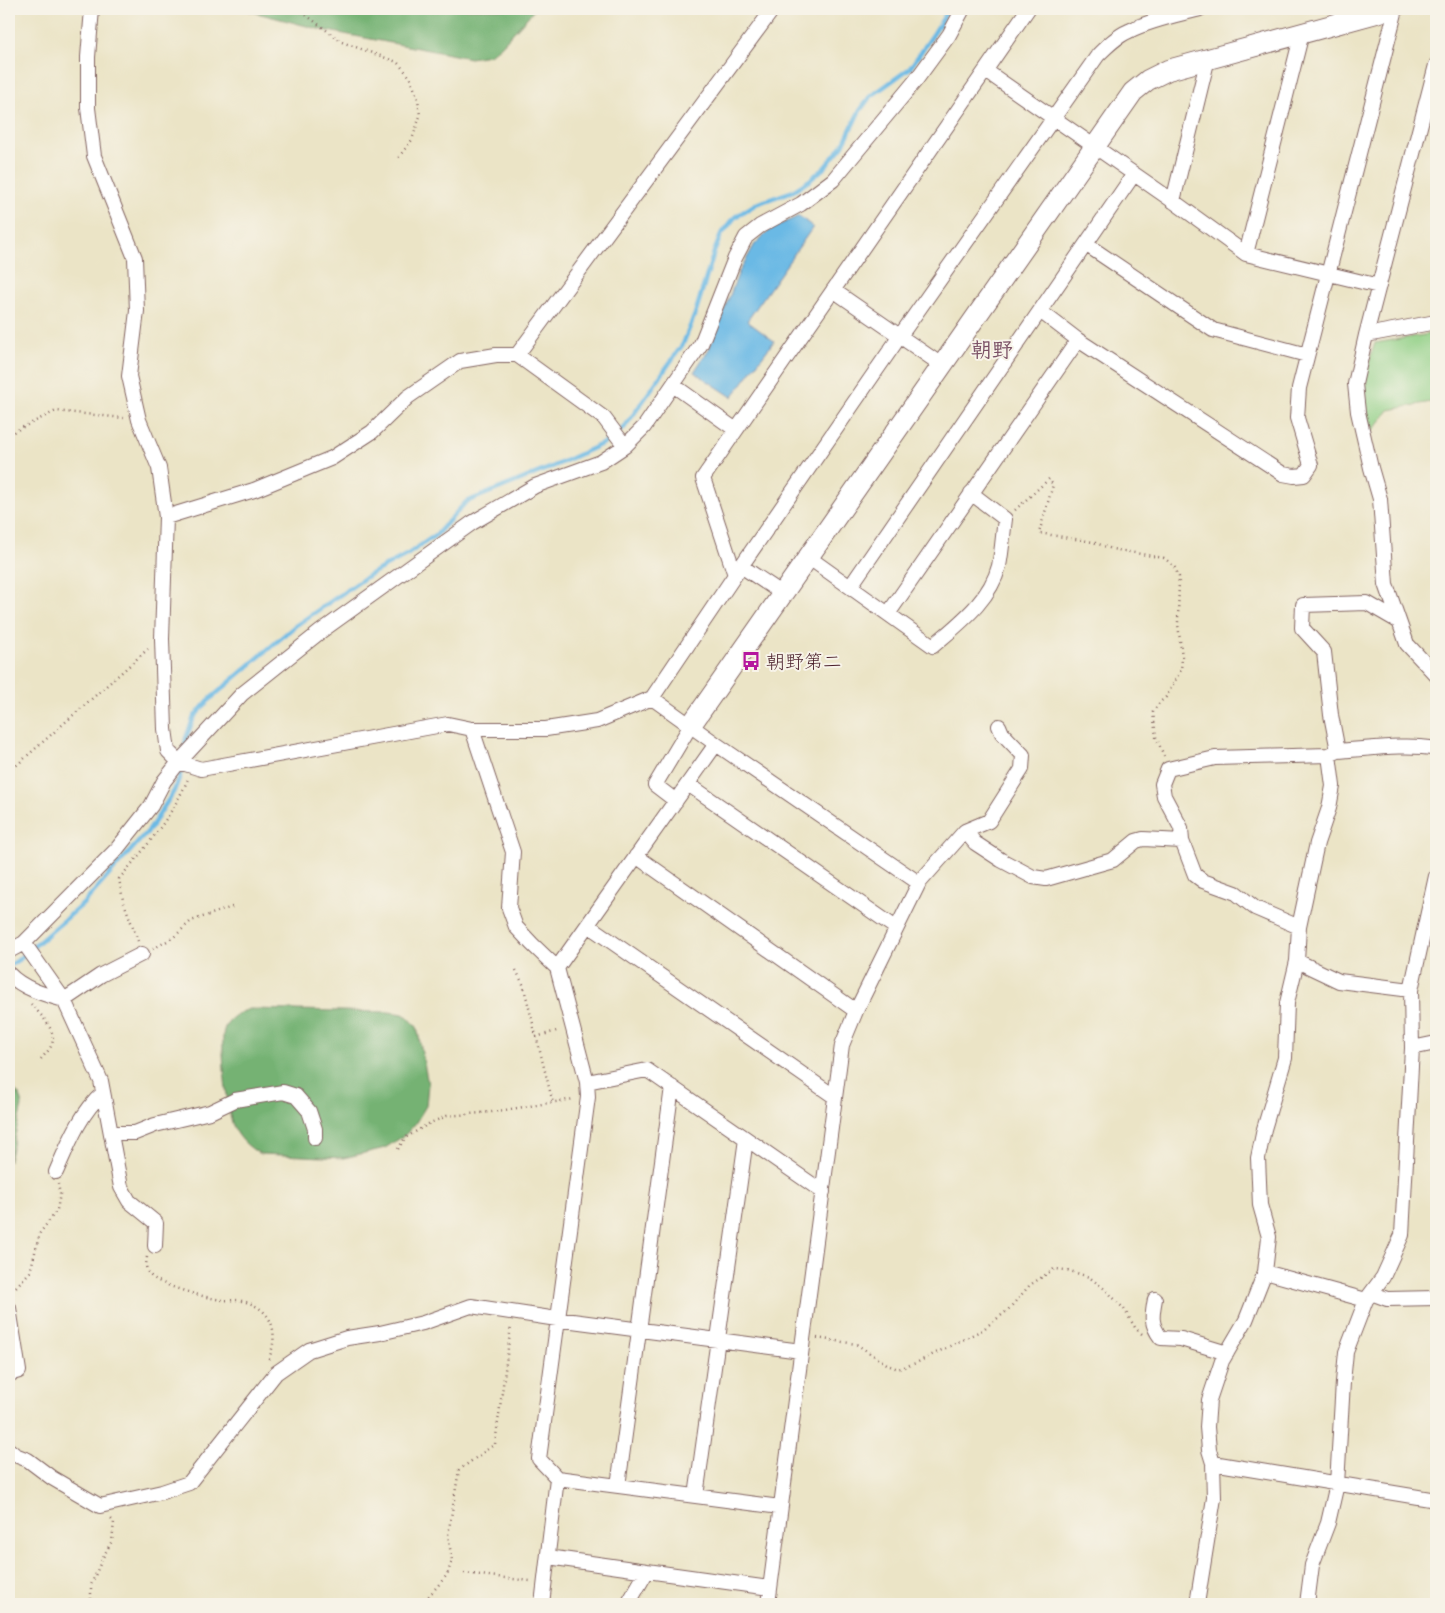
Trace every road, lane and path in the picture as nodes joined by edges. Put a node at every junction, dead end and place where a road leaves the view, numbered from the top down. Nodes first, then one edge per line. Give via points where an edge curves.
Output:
1 (92, 9) edge
2 (298, 9) edge
3 (773, 9) edge
4 (963, 9) edge
5 (1028, 9) edge
6 (1200, 9) edge
7 (1391, 9) edge
8 (1396, 9) edge
9 (1302, 34) junction
10 (1208, 58) junction
11 (1436, 65) edge
12 (986, 71) junction
13 (1432, 96) edge
14 (1052, 118) junction
15 (1094, 146) junction
16 (398, 158) dead end
17 (1134, 174) junction
18 (1173, 201) junction
19 (1087, 245) junction
20 (1246, 254) junction
21 (1328, 274) junction
22 (1379, 286) junction
23 (833, 290) junction
24 (1040, 311) junction
25 (1436, 322) edge
26 (1366, 335) junction
27 (900, 336) junction
28 (1078, 340) junction
29 (1307, 354) junction
30 (517, 355) junction
31 (942, 366) junction
32 (673, 385) junction
33 (139, 420) junction
34 (736, 430) junction
35 (9, 434) edge
36 (625, 446) junction
37 (971, 494) junction
38 (166, 516) junction
39 (1005, 519) junction
40 (808, 557) junction
41 (738, 570) junction
42 (850, 587) junction
43 (783, 594) junction
44 (888, 614) junction
45 (1398, 621) junction
46 (162, 639) junction
47 (1436, 675) edge
48 (652, 698) junction
49 (691, 726) junction
50 (999, 726) dead end
51 (472, 728) junction
52 (716, 744) junction
53 (1436, 749) edge
54 (1334, 753) junction
55 (179, 762) junction
56 (194, 767) junction
57 (1168, 769) junction
58 (9, 772) edge
59 (688, 784) junction
60 (676, 801) junction
61 (965, 831) junction
62 (1182, 842) junction
63 (636, 856) junction
64 (1436, 876) edge
65 (920, 884) junction
66 (236, 906) dead end
67 (589, 926) junction
68 (1299, 927) junction
69 (896, 928) junction
70 (24, 943) junction
71 (9, 951) edge
72 (142, 954) junction
73 (1296, 961) junction
74 (557, 968) junction
75 (516, 970) dead end
76 (12, 978) edge
77 (1411, 990) junction
78 (64, 1000) junction
79 (856, 1011) junction
80 (573, 1027) junction
81 (536, 1037) junction
82 (1436, 1043) edge
83 (1412, 1048) junction
84 (41, 1059) dead end
85 (587, 1082) junction
86 (672, 1088) junction
87 (103, 1093) junction
88 (835, 1097) junction
89 (588, 1098) junction
90 (553, 1103) junction
91 (111, 1133) junction
92 (315, 1138) dead end
93 (746, 1139) junction
94 (398, 1149) dead end
95 (56, 1172) joint
96 (823, 1192) junction
97 (155, 1246) joint
98 (1266, 1272) junction
99 (9, 1294) edge
100 (1369, 1297) junction
101 (1436, 1298) edge
102 (1155, 1299) dead end
103 (9, 1308) edge
104 (513, 1312) junction
105 (557, 1319) junction
106 (640, 1330) junction
107 (803, 1336) junction
108 (1161, 1338) junction
109 (719, 1340) junction
110 (801, 1352) junction
111 (1227, 1353) junction
112 (266, 1365) dead end
113 (9, 1374) edge
114 (9, 1450) edge
115 (1213, 1463) junction
116 (558, 1478) junction
117 (1337, 1484) junction
118 (618, 1486) junction
119 (696, 1496) junction
120 (1436, 1500) edge
121 (100, 1506) junction
122 (780, 1507) junction
123 (548, 1557) junction
124 (646, 1571) junction
125 (464, 1573) dead end
126 (544, 1583) junction
127 (770, 1588) junction
128 (91, 1604) edge
129 (422, 1604) edge
130 (542, 1604) edge
131 (628, 1604) edge
132 (768, 1604) edge
133 (1197, 1604) edge
134 (1307, 1604) edge

1 - 33 street via 88,108 94,156 134,258 137,311 129,376
2 - 16 path via 342,42 397,62 410,77 420,116 412,140
3 - 30 street
4 - 32 street via 916,80 833,180 801,204 746,237 700,344
5 - 12 street
6 - 14 street via 1127,31 1098,55
7 - 9 street
8 - 21 street
9 - 10 street
9 - 20 street
10 - 15 street via 1168,70 1148,80 1133,92
10 - 18 street
11 - 13 street
12 - 14 street
12 - 23 street
13 - 22 street
14 - 15 street
14 - 27 street
15 - 17 street
15 - 31 street
17 - 18 street
17 - 19 street
18 - 20 street
19 - 24 street
19 - 29 street via 1213,330
20 - 21 street
21 - 22 street
21 - 29 street
22 - 26 street
23 - 27 street
23 - 34 street
24 - 28 street
24 - 42 street
25 - 26 street
26 - 45 street via 1355,384 1358,412 1380,499 1386,584
27 - 31 street
27 - 41 street
28 - 29 street via 1283,474 1294,476 1304,475 1311,465 1298,418 1299,388
28 - 37 street
30 - 36 street via 604,418
30 - 38 street via 496,354 460,362 408,398 372,432 332,458 254,490
31 - 40 street
32 - 34 street
32 - 36 street via 644,427
33 - 35 path via 56,411
33 - 38 street via 159,468
34 - 41 street via 702,478
36 - 55 street via 601,462 536,486 472,523 344,614 242,694
37 - 39 street
37 - 44 street
38 - 46 street
39 - 44 street via 999,566 990,587 972,612 933,646
39 - 57 path via 1049,479 1053,485 1039,533 1164,558 1174,566 1179,577 1181,670 1153,712 1156,737
40 - 42 street
40 - 43 street
41 - 43 street
41 - 48 street
42 - 44 street
43 - 49 street
45 - 47 street via 1407,644
45 - 54 street via 1367,603 1303,605 1302,628 1324,652
46 - 55 street via 164,729 168,751
46 - 58 path via 145,650
48 - 49 street
48 - 51 street via 597,720 546,728
49 - 52 street
49 - 60 street via 655,785
50 - 61 street via 1023,754 1022,769 989,821
51 - 56 street via 448,724 201,769
51 - 74 street via 513,852 509,908 516,926
52 - 59 street
52 - 65 street
53 - 54 street via 1425,746
54 - 57 street via 1215,758
54 - 68 street via 1329,808 1317,842
55 - 56 street
55 - 70 street via 151,806 116,850
56 - 72 path via 167,820 119,879
57 - 62 street via 1162,784 1164,796 1181,828
59 - 60 street
59 - 69 street
60 - 63 street
61 - 62 street via 975,843 1001,860 1033,877 1046,879 1113,860 1143,839
61 - 65 street
62 - 68 street via 1195,875 1203,881 1236,893 1255,908
63 - 67 street
63 - 79 street
64 - 77 street
65 - 69 street
66 - 72 path via 191,922 174,937
67 - 74 street
67 - 88 street
68 - 73 street
69 - 79 street
70 - 71 street
70 - 78 street
72 - 78 street via 101,975
73 - 77 street via 1339,981
73 - 98 street via 1287,1003 1284,1058 1258,1158 1260,1205 1269,1237
74 - 80 street
75 - 81 path via 523,984
76 - 78 street via 43,994
76 - 84 path via 18,991 44,1019 53,1035 52,1045
77 - 83 street
78 - 87 street via 101,1080
79 - 88 street via 842,1045
80 - 81 path
80 - 85 street
81 - 90 path
82 - 83 street
83 - 100 street via 1402,1235 1383,1277
85 - 86 street via 647,1070
85 - 89 street
86 - 93 street
86 - 106 street
87 - 91 street
87 - 95 street via 94,1101 70,1140
88 - 96 street
89 - 90 path
89 - 105 street
90 - 94 path via 447,1116 406,1138
91 - 92 street via 135,1133 210,1112 235,1100 283,1092 296,1096 309,1111
91 - 97 street via 121,1187 129,1201 156,1223
93 - 96 street
93 - 109 street
95 - 99 path via 60,1194 57,1210 40,1233 30,1272
96 - 107 street
97 - 112 path via 147,1256 146,1268 150,1276 162,1283 222,1300 241,1300 262,1308 275,1336
98 - 100 street
98 - 111 street via 1246,1320
100 - 101 street
100 - 117 street via 1346,1352
102 - 108 street via 1151,1316
103 - 113 street via 19,1371
104 - 105 street
104 - 121 street via 471,1306 422,1323 347,1338 309,1350 276,1373 189,1483
104 - 129 path via 495,1444 458,1470 448,1535 452,1561 447,1575
105 - 106 street
105 - 116 street via 538,1459
106 - 109 street
106 - 118 street
107 - 108 path via 856,1344 898,1369 982,1330 1007,1311 1040,1277 1054,1270 1067,1270 1089,1277 1106,1290 1141,1334
107 - 110 street
108 - 111 street via 1181,1339
109 - 110 street
109 - 119 street
110 - 122 street
111 - 115 street via 1209,1400 1207,1427
114 - 121 street
115 - 117 street
115 - 133 street via 1214,1498
116 - 118 street
116 - 123 street
117 - 120 street
117 - 134 street via 1312,1566
118 - 119 street
119 - 122 street
121 - 128 path via 114,1522 112,1541 91,1585
122 - 127 street
123 - 124 street
123 - 126 street
124 - 127 street
124 - 131 street
125 - 126 path
126 - 130 street
127 - 132 street

